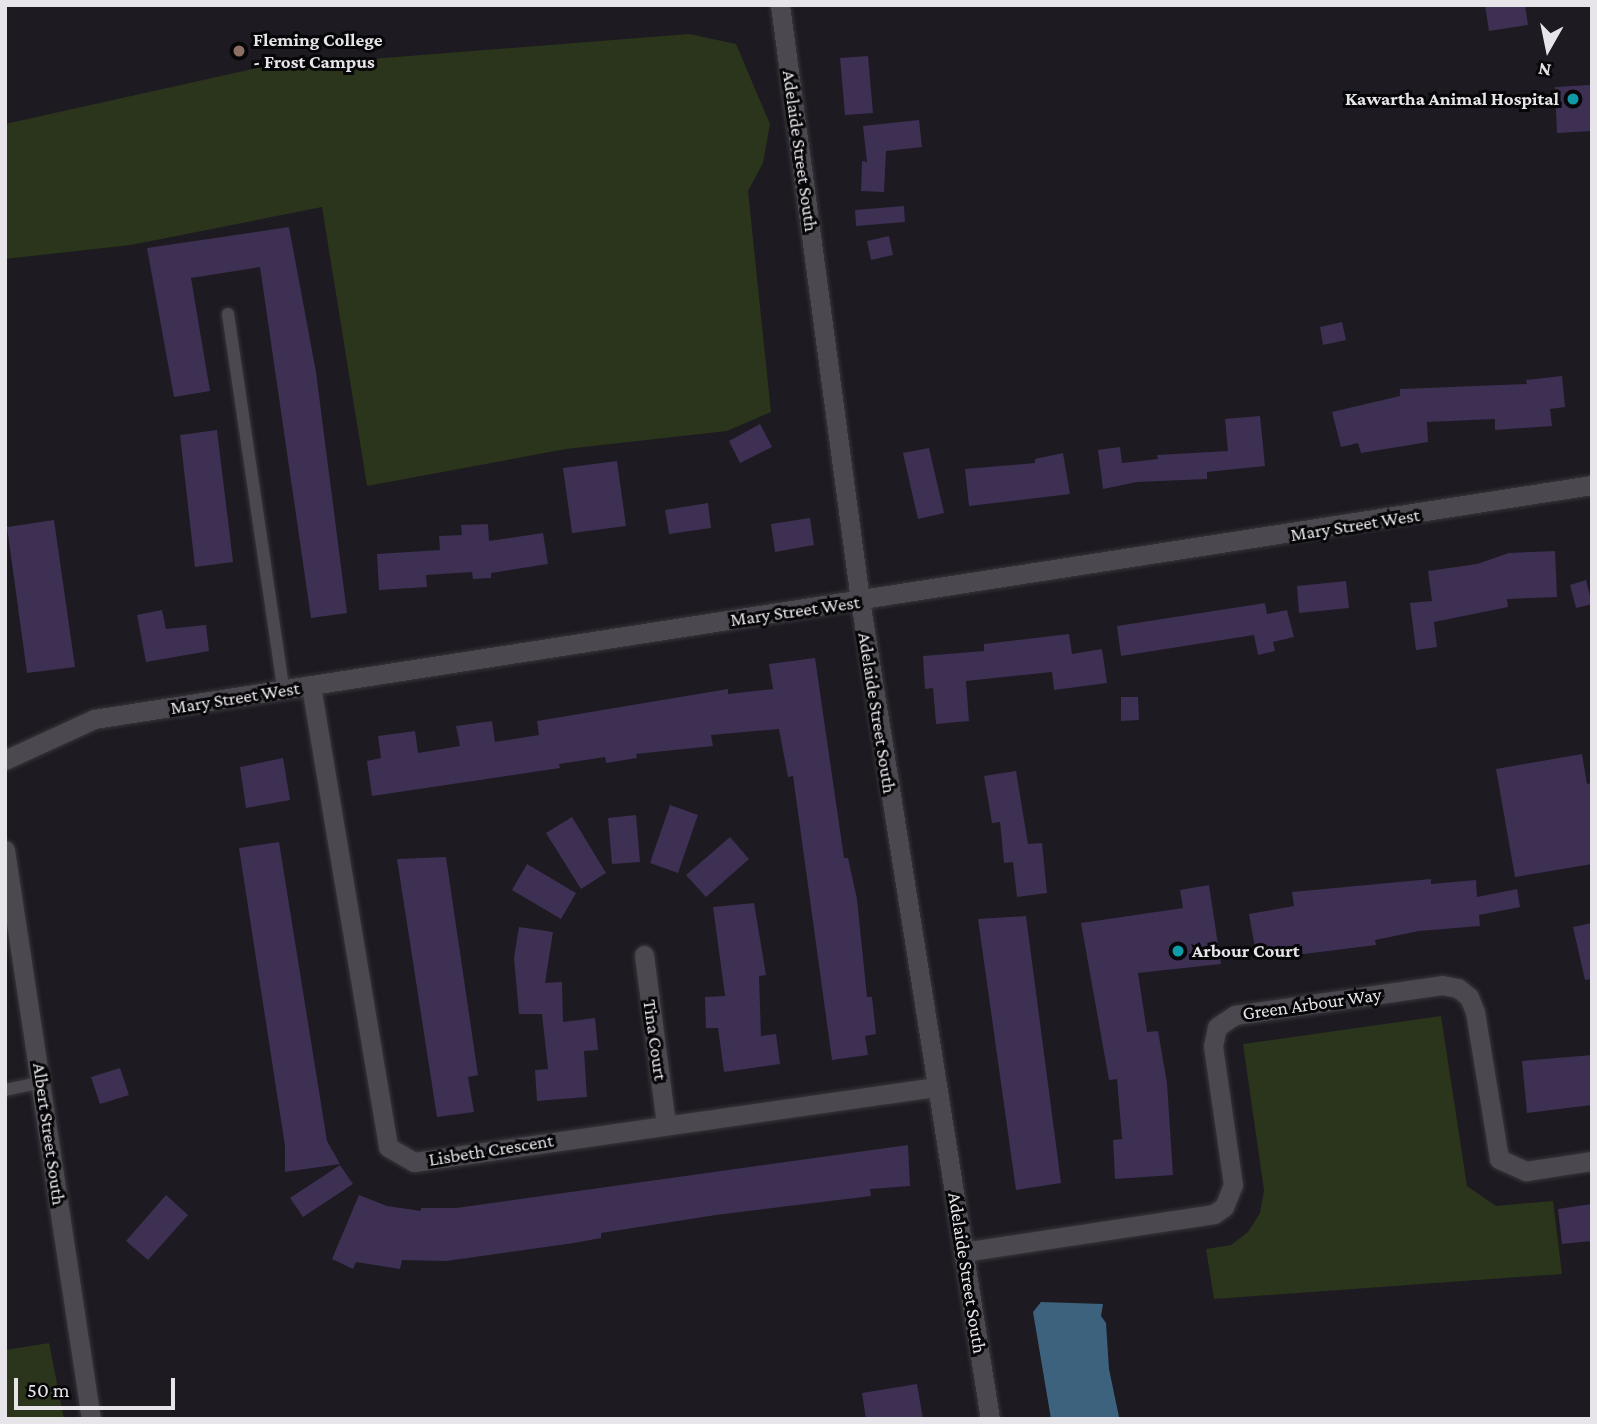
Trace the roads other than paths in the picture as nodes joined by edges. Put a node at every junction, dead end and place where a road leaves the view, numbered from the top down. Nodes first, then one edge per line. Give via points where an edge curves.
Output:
1 (780, 5) edge
2 (228, 314) dead end
3 (1592, 485) edge
4 (860, 600) junction
5 (311, 686) junction
6 (284, 692) junction
7 (5, 760) edge
8 (5, 850) edge
9 (644, 955) dead end
10 (42, 1082) junction
11 (935, 1087) junction
12 (5, 1090) edge
13 (666, 1124) junction
14 (1592, 1161) edge
15 (963, 1252) junction
16 (91, 1419) edge
17 (990, 1419) edge

1 - 4 street, Adelaide Street South
2 - 6 lane
3 - 4 street, Mary Street West
4 - 5 street, Mary Street West
4 - 11 street, Adelaide Street South
5 - 6 street, Mary Street West
5 - 13 street, Lisbeth Crescent via 388,1147 414,1162
6 - 7 street, Mary Street West via 94,719
8 - 10 street, Albert Street South
9 - 13 street, Tina Court
10 - 12 lane
10 - 16 street, Albert Street South
11 - 13 street, Lisbeth Crescent
11 - 15 street, Adelaide Street South
14 - 15 street, Green Arbour Way via 1526,1171 1499,1159 1469,997 1458,988 1442,985 1236,1015 1217,1027 1213,1046 1233,1185 1224,1208 1213,1214
15 - 17 street, Adelaide Street South

